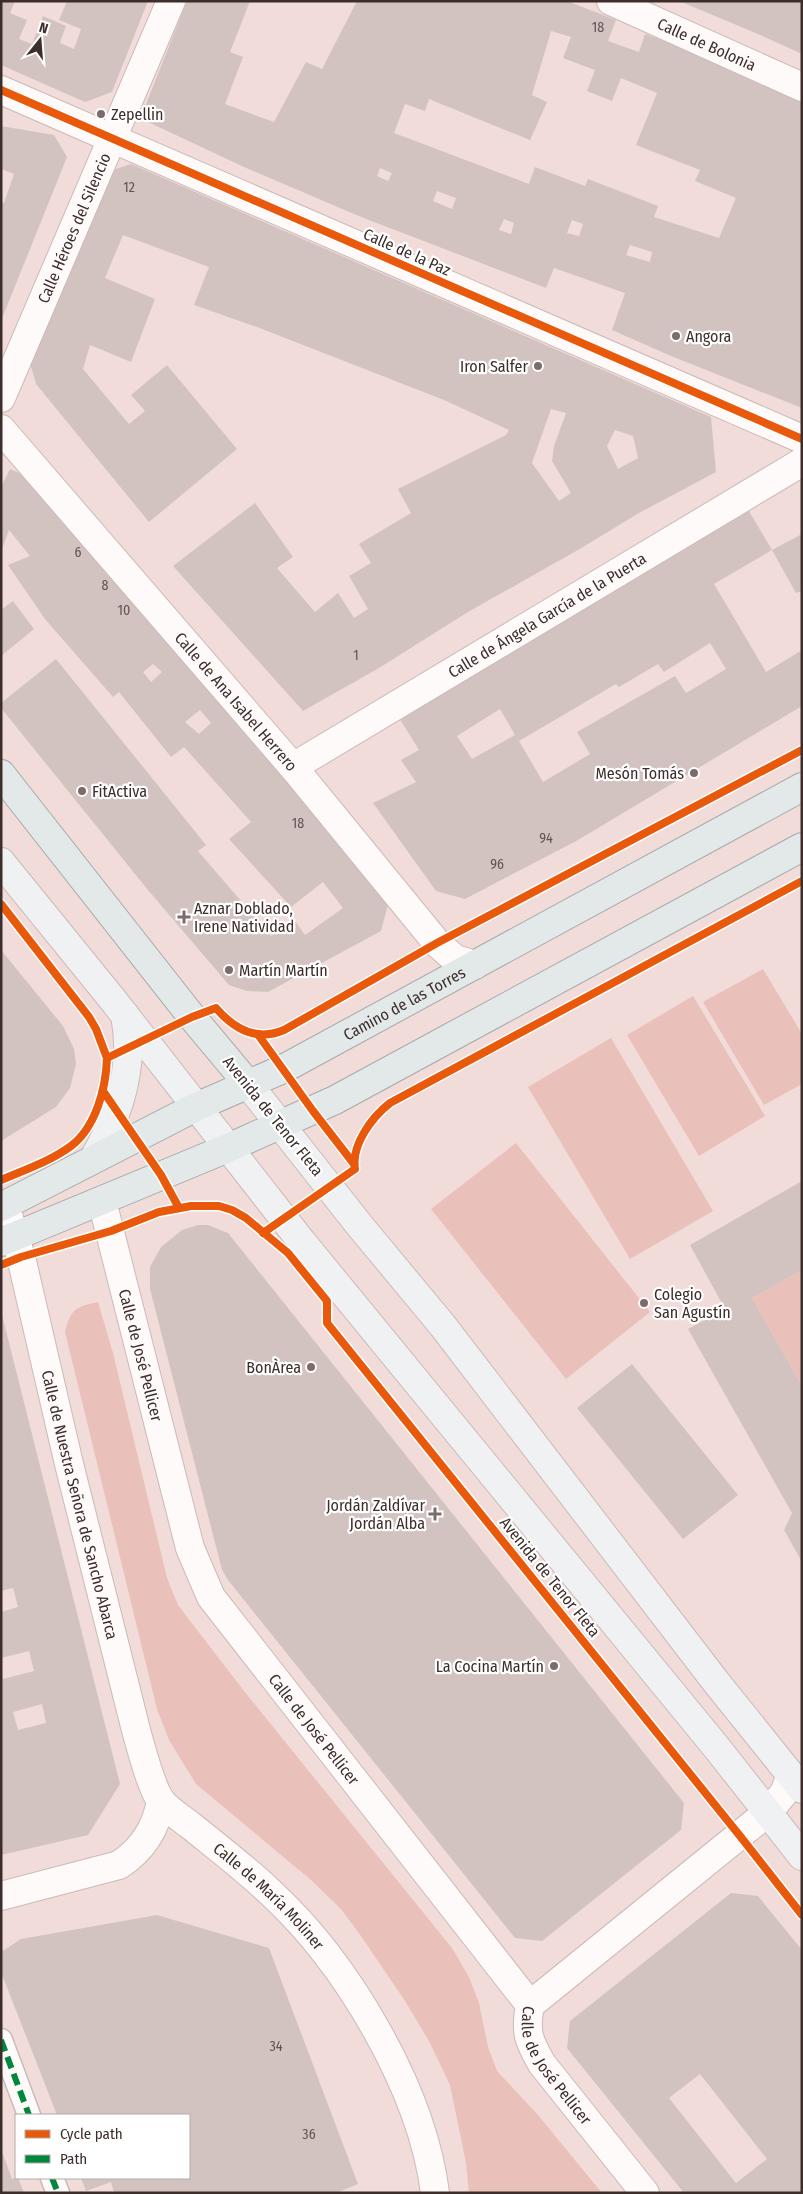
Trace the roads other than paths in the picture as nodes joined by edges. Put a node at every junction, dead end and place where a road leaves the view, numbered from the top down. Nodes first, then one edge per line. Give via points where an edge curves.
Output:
1 (170, 1) edge
2 (611, 1) edge
3 (802, 86) edge
4 (1, 90) edge
5 (112, 138) junction
6 (1, 398) edge
7 (1, 429) edge
8 (802, 439) edge
9 (802, 462) edge
10 (293, 767) junction
11 (1, 774) edge
12 (802, 787) edge
13 (802, 847) edge
14 (1, 862) edge
15 (475, 965) junction
16 (125, 1015) junction
17 (248, 1084) junction
18 (196, 1107) junction
19 (281, 1125) junction
20 (228, 1148) junction
21 (94, 1158) junction
22 (102, 1201) junction
23 (3, 1206) edge
24 (8, 1239) edge
25 (796, 1782) edge
26 (161, 1801) junction
27 (768, 1812) junction
28 (802, 1856) edge
29 (1, 1896) edge
30 (530, 2005) junction
31 (1, 2040) edge
32 (29, 2114) edge
33 (52, 2179) edge
34 (58, 2193) edge
35 (435, 2193) edge
36 (644, 2193) edge

1 - 5 street, Calle Héroes del Silencio
2 - 3 street, Calle de Bolonia
4 - 5 street, Calle de la Paz
5 - 6 street, Calle Héroes del Silencio
5 - 8 street, Calle de la Paz
7 - 10 street, Calle de Ana Isabel Herrero
9 - 10 street, Calle de Ángela García de la Puerta
10 - 15 street, Calle de Ana Isabel Herrero via 437,943 456,959
11 - 17 main road, Avenida de Tenor Fleta
12 - 15 main road, Camino de las Torres
13 - 19 main road via 335,1100
14 - 16 main road, Avenida de Tenor Fleta
15 - 17 main road, Camino de las Torres via 283,1069
16 - 18 main road, Avenida de Tenor Fleta
16 - 21 main road via 128,1037 126,1078 110,1128
17 - 18 main road, Camino de las Torres
17 - 19 main road, Avenida de Tenor Fleta
18 - 20 main road, Avenida de Tenor Fleta
18 - 21 main road, Camino de las Torres
19 - 20 main road
19 - 25 main road, Avenida de Tenor Fleta via 443,1326
20 - 22 main road
20 - 27 main road, Avenida de Tenor Fleta
21 - 23 main road, Camino de las Torres
22 - 24 main road
22 - 30 street, Calle de José Pellicer via 190,1548 211,1597
23 - 24 street, Calle de Nuestra Señora de Sancho Abarca
24 - 26 street, Calle de Nuestra Señora de Sancho Abarca via 136,1730
25 - 27 street
26 - 29 street via 144,1842 133,1856 119,1865
26 - 35 street, Calle de María Moliner via 271,1892 307,1928 350,1987 408,2094 425,2145
27 - 28 main road, Avenida de Tenor Fleta
27 - 30 street
30 - 36 street, Calle de José Pellicer via 527,2022 529,2042 542,2064
31 - 32 street
33 - 34 street

